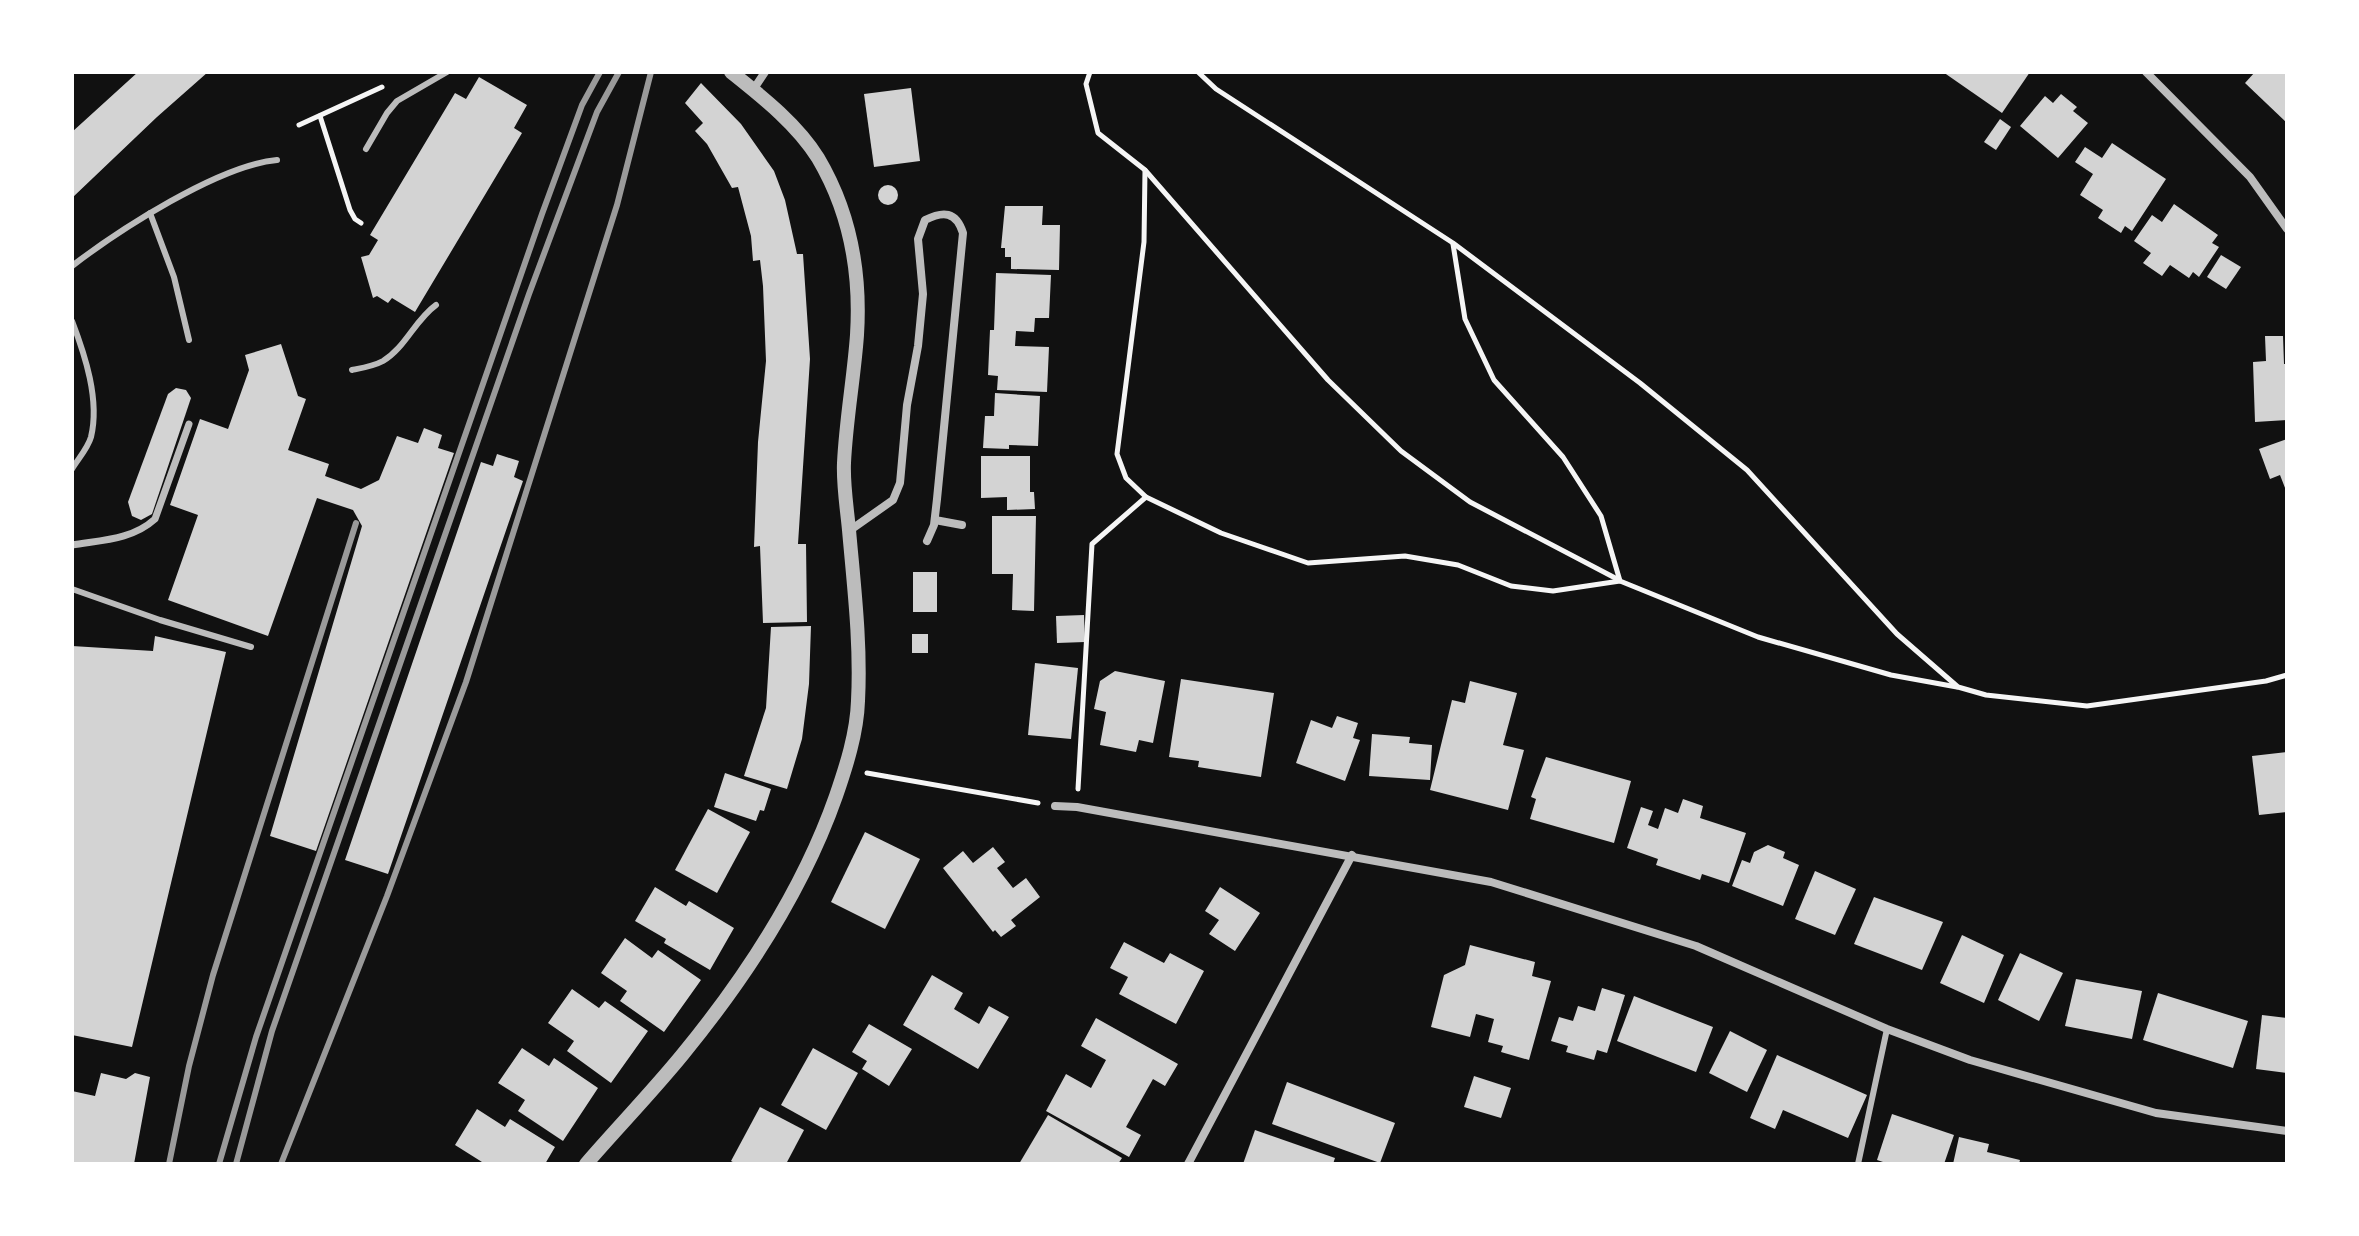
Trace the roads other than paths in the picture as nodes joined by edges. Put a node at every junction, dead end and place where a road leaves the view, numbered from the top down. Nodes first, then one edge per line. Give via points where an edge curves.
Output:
1 (447, 72) edge
2 (731, 72) edge
3 (765, 72) edge
4 (2146, 72) edge
5 (2164, 72) edge
6 (2156, 80) junction
7 (753, 90) junction
8 (366, 149) dead end
9 (277, 160) dead end
10 (150, 213) junction
11 (2287, 229) edge
12 (72, 266) edge
13 (436, 305) dead end
14 (72, 321) edge
15 (189, 340) dead end
16 (352, 370) dead end
17 (189, 424) dead end
18 (72, 469) edge
19 (935, 520) junction
20 (962, 525) dead end
21 (849, 531) junction
22 (927, 541) dead end
23 (72, 545) edge
24 (72, 589) edge
25 (251, 647) dead end
26 (1055, 806) road end
27 (1352, 855) junction
28 (1887, 1029) junction
29 (2287, 1131) edge
30 (586, 1164) edge
31 (1188, 1164) edge
32 (1858, 1164) edge

1 - 8 lane via 397,101
2 - 7 street
3 - 7 street
4 - 6 street
5 - 6 street
6 - 11 street via 2250,177
7 - 21 street via 817,156 850,232 858,279 844,467
9 - 10 lane via 211,181
10 - 12 lane
10 - 15 lane via 174,277
13 - 16 lane via 389,357
14 - 18 lane via 85,354 93,409 91,439
17 - 23 street via 155,519 119,538
19 - 20 street
19 - 21 street via 963,233 960,223 939,213 925,220 918,239 923,294 900,483 893,500
19 - 22 street
21 - 30 street via 859,629 858,705 846,768 821,838 741,975 684,1053
24 - 25 lane
26 - 27 street
27 - 28 street via 1491,882 1696,946
27 - 31 street
28 - 29 street via 1970,1060 2156,1113
28 - 32 lane

